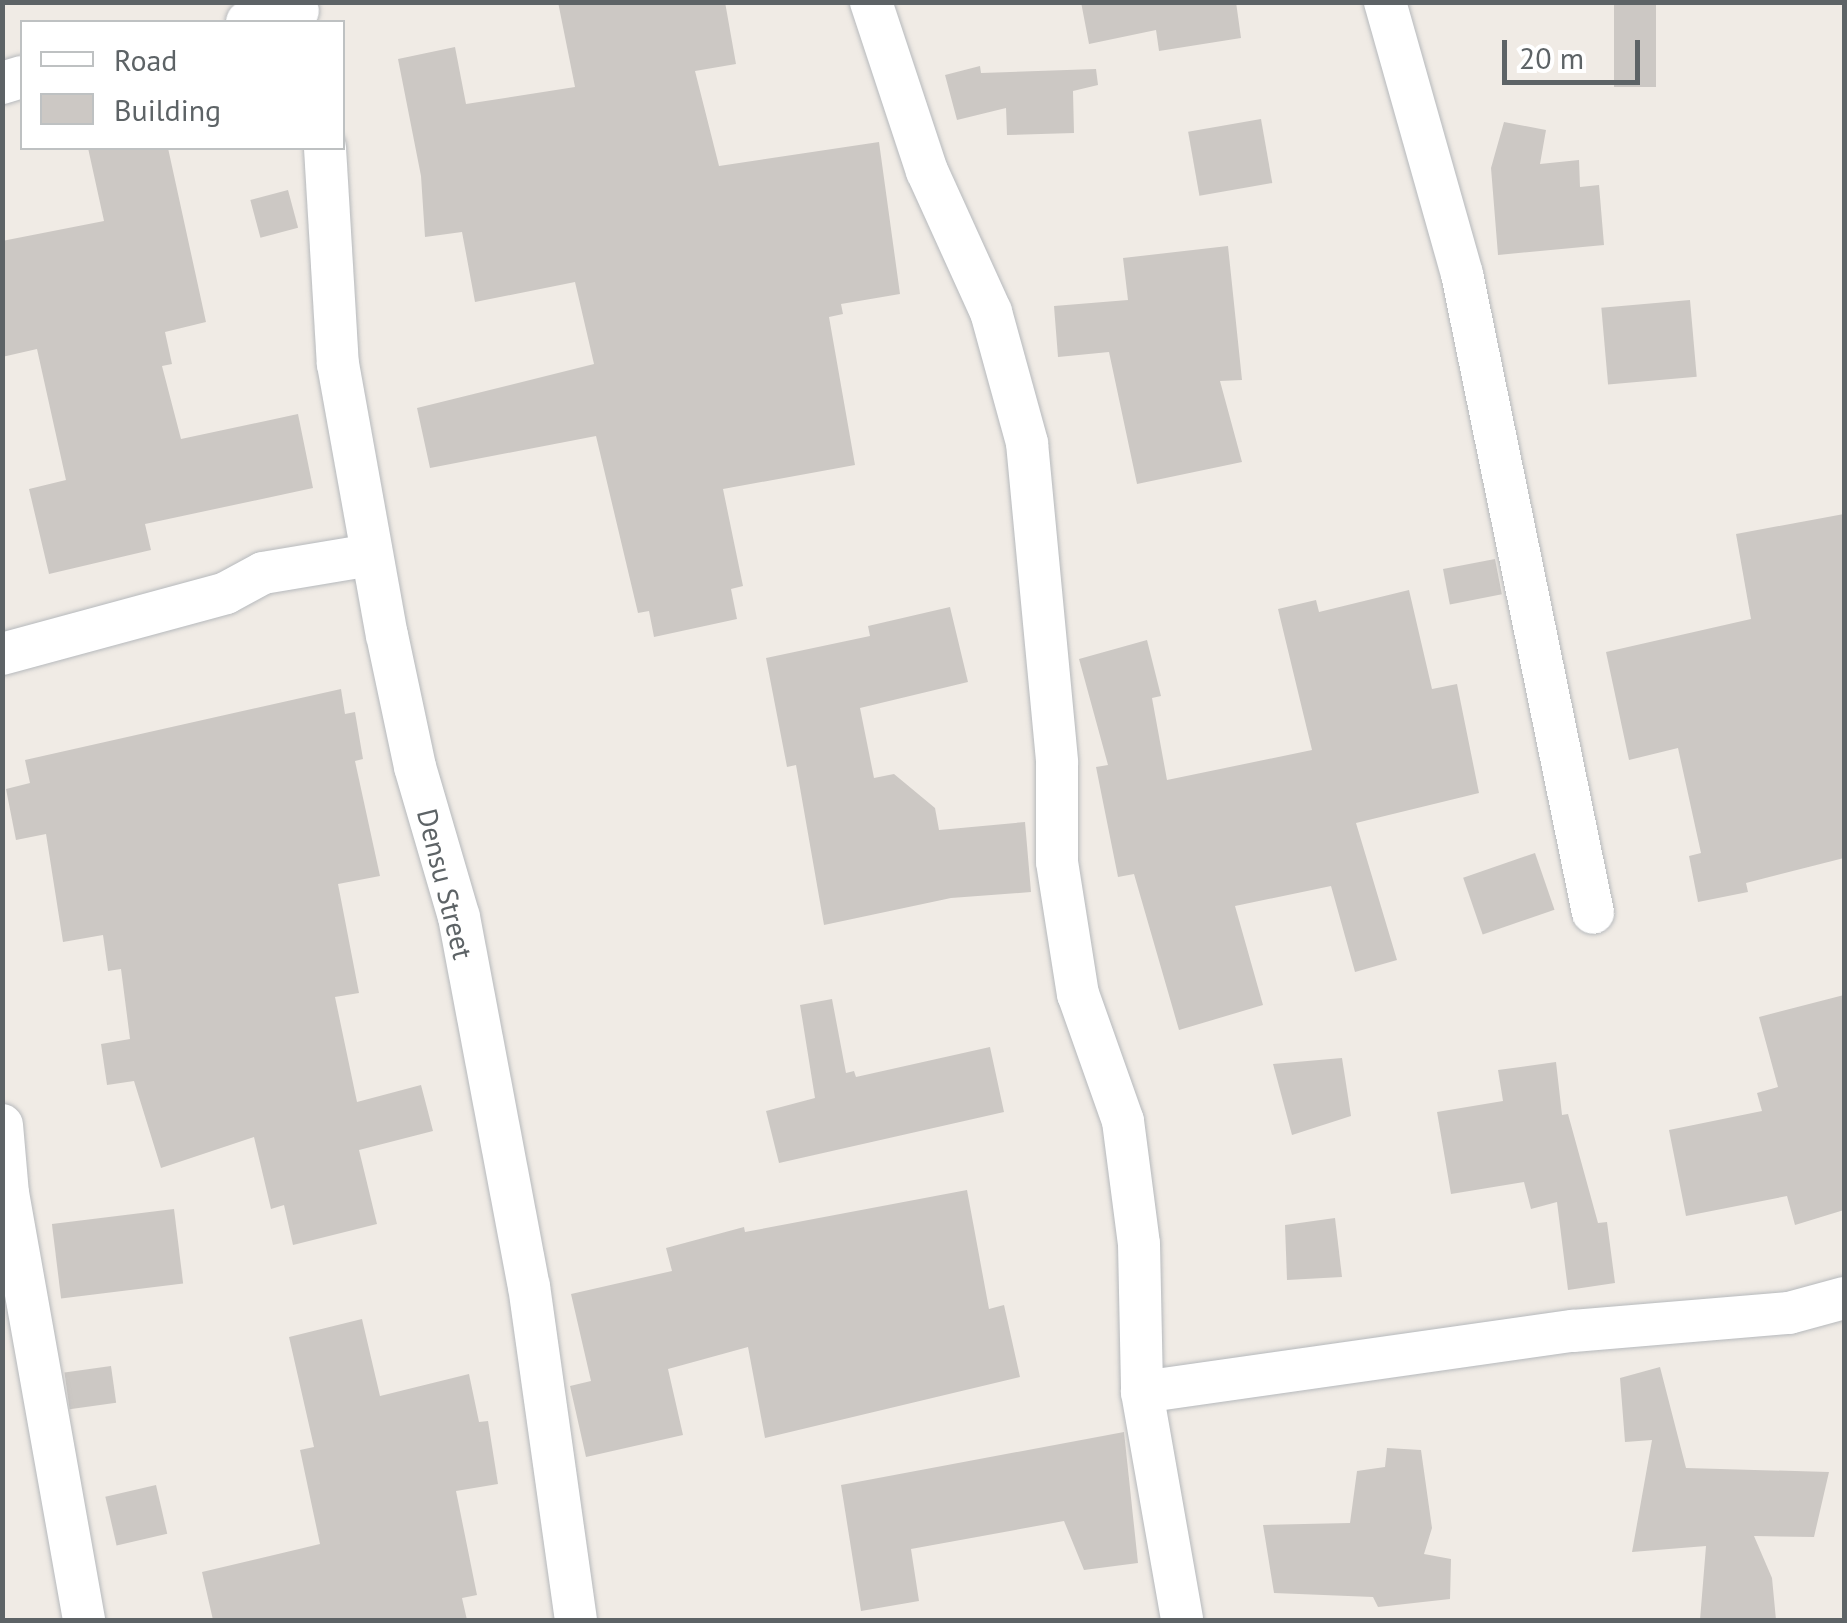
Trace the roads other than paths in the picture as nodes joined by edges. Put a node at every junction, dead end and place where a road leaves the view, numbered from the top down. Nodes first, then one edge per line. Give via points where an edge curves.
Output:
1 (871, 2) edge
2 (1385, 2) edge
3 (299, 12) edge
4 (257, 20) edge
5 (325, 150) edge
6 (371, 555) junction
7 (2, 654) edge
8 (1594, 913) dead end
9 (2, 1125) edge
10 (5, 1194) edge
11 (1844, 1298) edge
12 (1142, 1392) junction
13 (84, 1620) edge
14 (576, 1620) edge
15 (1182, 1620) edge

1 - 12 street via 928,172 991,312 1028,443 1057,763 1057,862 1078,994 1123,1121 1139,1244
2 - 8 street via 1462,274
3 - 4 street
5 - 6 street, Densu Street via 338,364
6 - 7 street via 262,573 226,593
6 - 14 street, Densu Street via 415,768 458,916 528,1286
9 - 10 street
10 - 13 street
11 - 12 street via 1788,1313 1573,1331
12 - 15 street

